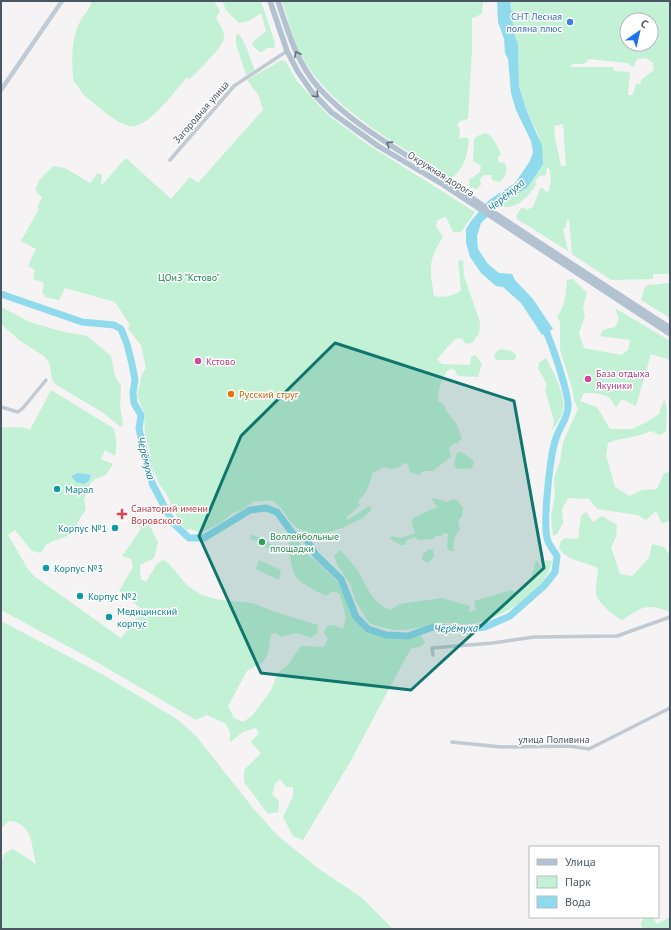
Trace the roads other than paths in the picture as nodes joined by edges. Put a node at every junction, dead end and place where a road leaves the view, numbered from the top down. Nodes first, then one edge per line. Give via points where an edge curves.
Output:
1 (62, 1) edge
2 (270, 1) edge
3 (278, 1) edge
4 (287, 51) junction
5 (1, 90) edge
6 (170, 160) dead end
7 (467, 198) junction
8 (504, 224) junction
9 (670, 328) edge
10 (670, 334) edge
11 (46, 380) dead end
12 (1, 407) edge
13 (670, 617) edge
14 (433, 655) dead end
15 (670, 708) edge
16 (452, 742) dead end

1 - 5 main road
2 - 4 main road, Окружная дорога
7 -> 3 main road, Окружная дорога via 336,106 304,68 294,49
4 - 6 street, Загородная улица via 237,84
4 -> 7 main road, Окружная дорога via 300,76 332,112 378,146
7 - 8 main road, Окружная дорога
8 - 9 main road, Окружная дорога
8 - 10 main road, Окружная дорога
11 - 12 street via 18,412
13 - 14 street via 617,636 534,637 432,648
15 - 16 street, улица Поливина via 589,749 569,746 501,747

